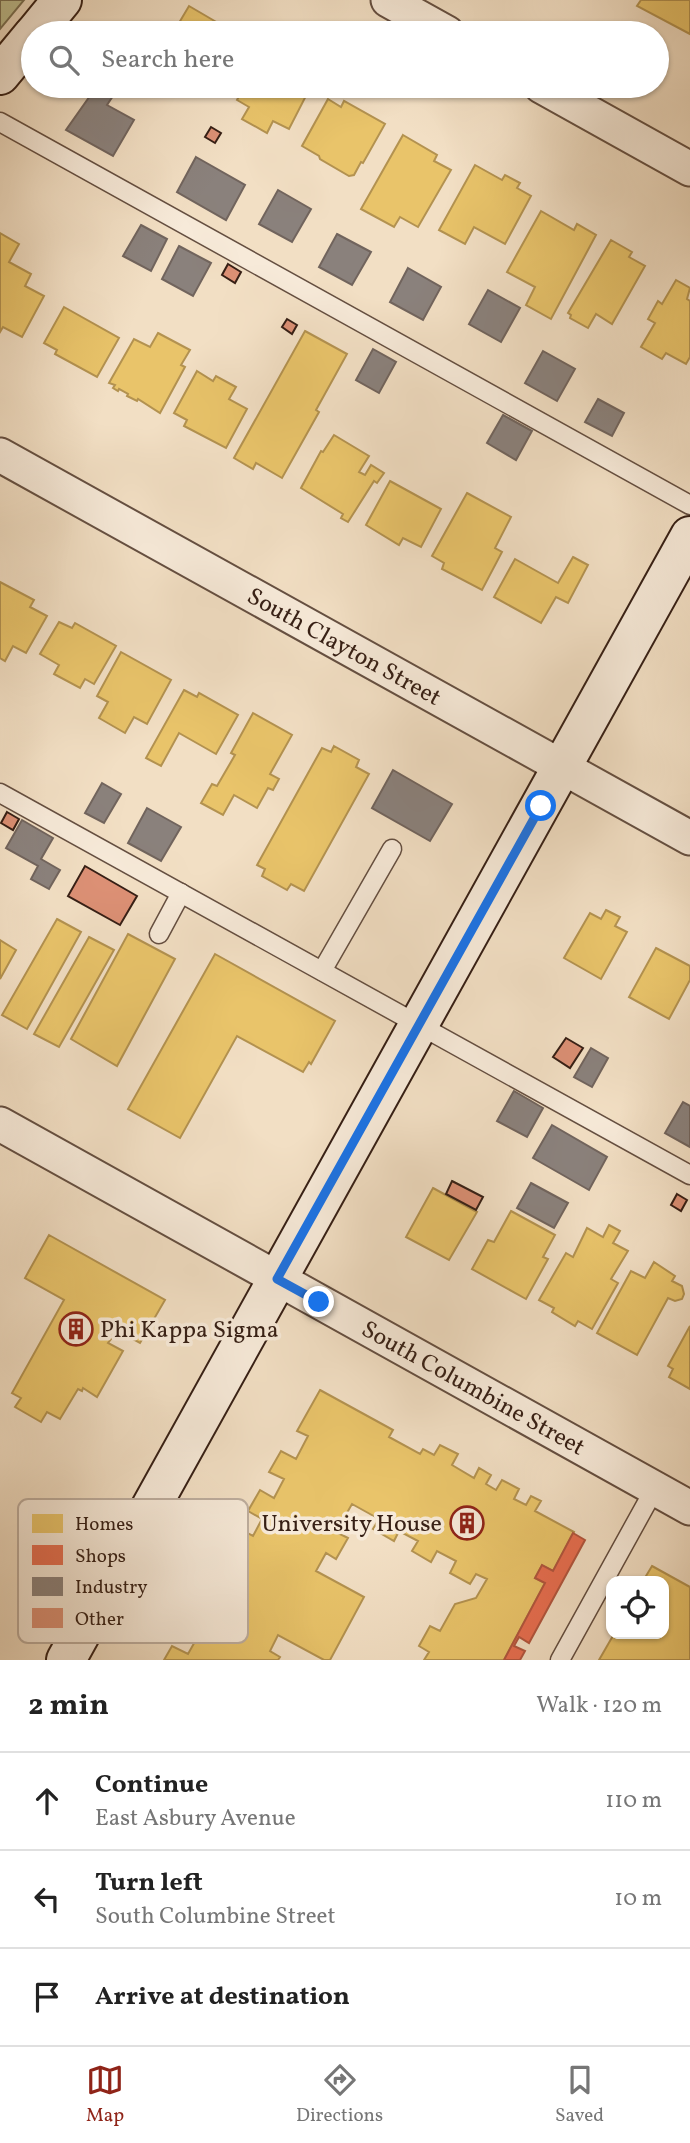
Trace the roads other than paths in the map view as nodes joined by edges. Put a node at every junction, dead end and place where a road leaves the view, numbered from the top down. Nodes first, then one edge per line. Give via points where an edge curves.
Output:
1 (62, 0) edge
2 (388, 0) edge
3 (45, 21) edge
4 (426, 21) edge
5 (21, 50) edge
6 (0, 75) edge
7 (563, 98) edge
8 (0, 122) edge
9 (690, 169) edge
10 (0, 455) edge
11 (690, 505) edge
12 (690, 536) edge
13 (563, 767) junction
14 (0, 793) edge
15 (690, 838) edge
16 (392, 849) dead end
17 (181, 893) junction
18 (159, 934) dead end
19 (322, 971) junction
20 (418, 1025) junction
21 (0, 1124) edge
22 (690, 1175) edge
23 (277, 1279) junction
24 (655, 1488) junction
25 (155, 1499) edge
26 (690, 1508) edge
27 (75, 1643) edge
28 (66, 1660) edge
29 (560, 1660) edge

1 - 3 street
2 - 4 street
5 - 6 street
7 - 9 street
8 - 11 lane
10 - 13 street, South Clayton Street
12 - 13 street
13 - 15 street, South Clayton Street
13 - 20 street
14 - 17 lane
16 - 19 lane
17 - 18 lane
17 - 19 lane
19 - 20 lane
20 - 22 lane
20 - 23 street
21 - 23 street, South Columbine Street
23 - 24 street, South Columbine Street
23 - 25 street
24 - 26 street, South Columbine Street
24 - 29 lane
27 - 28 street

